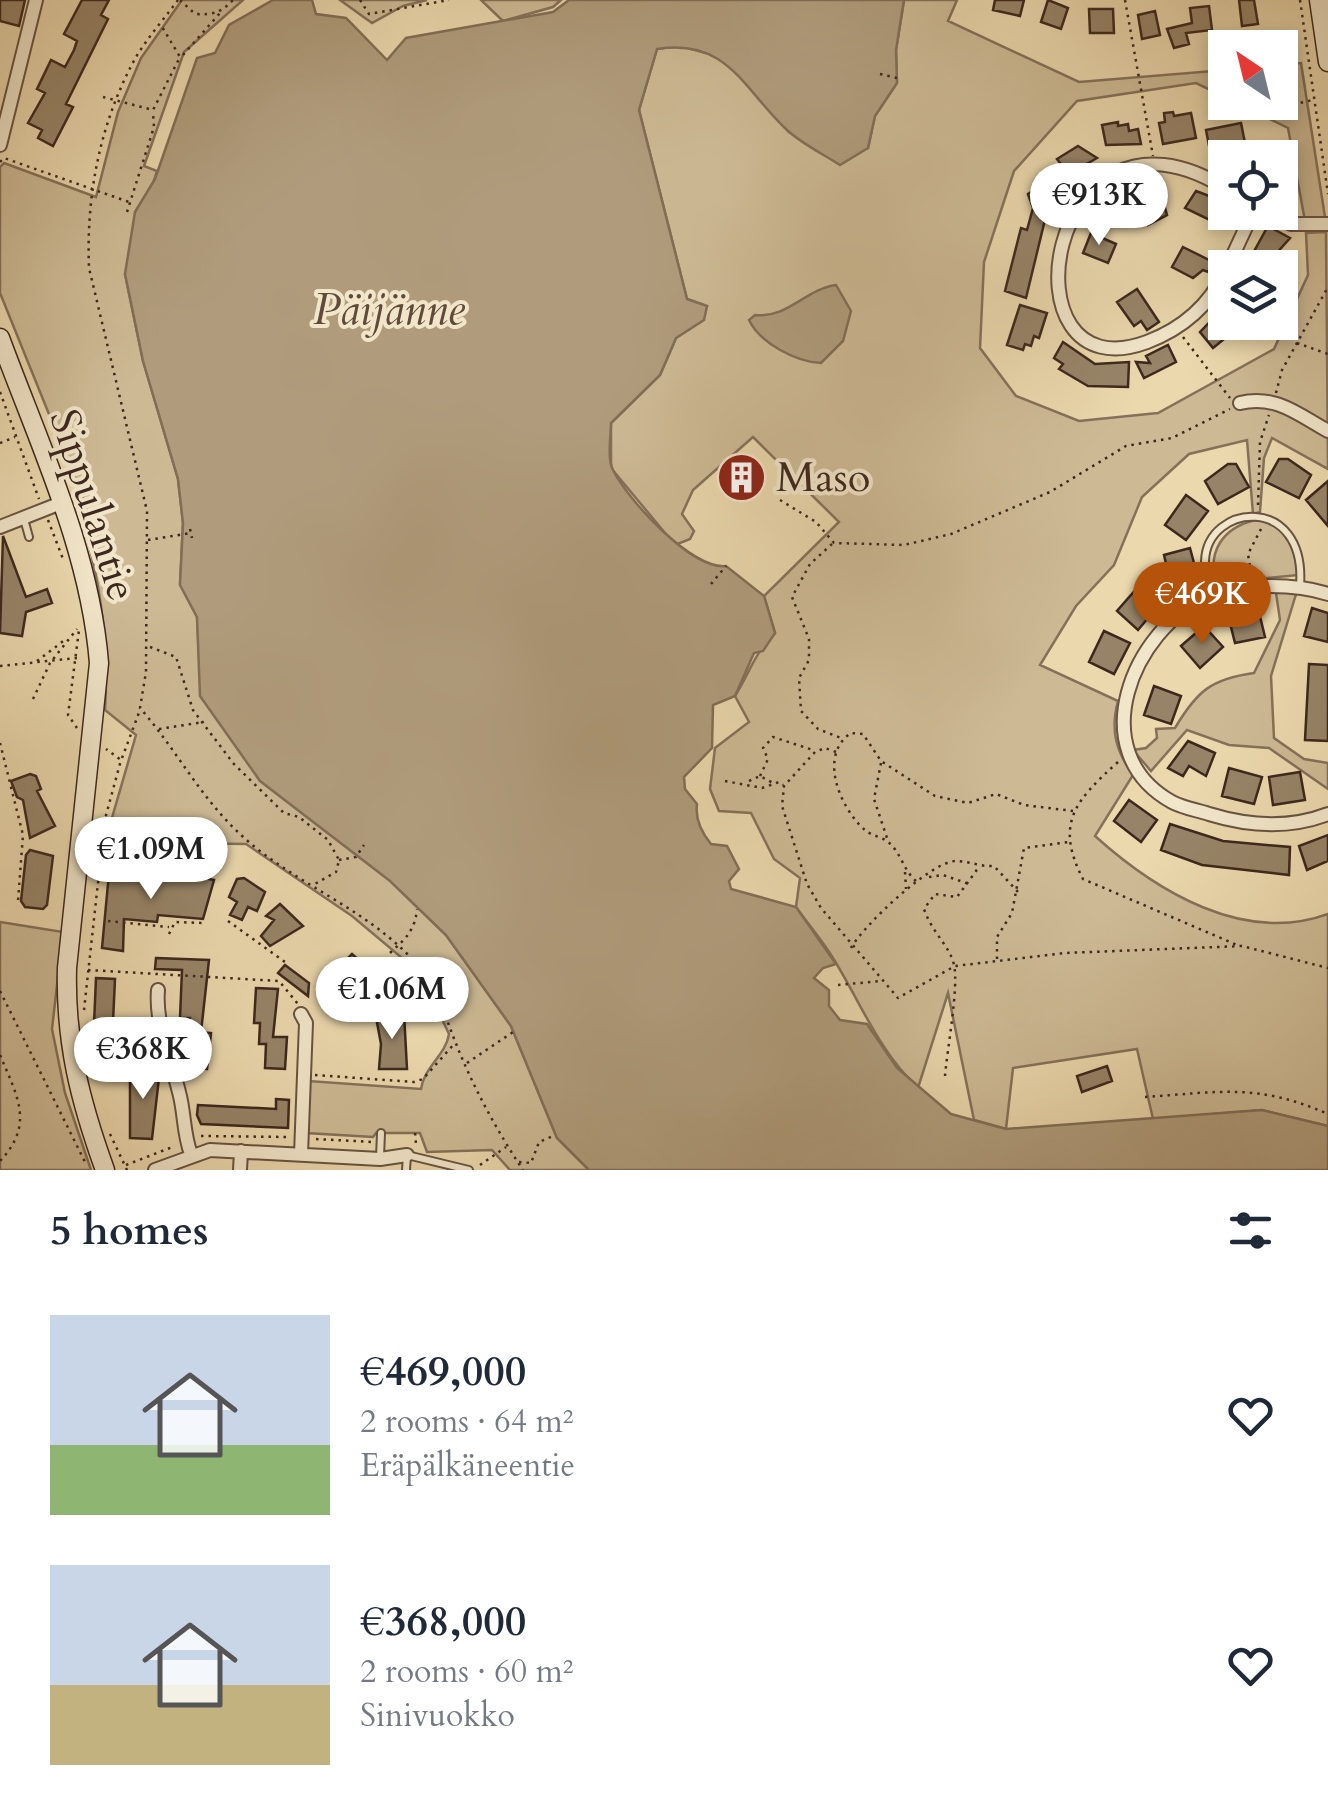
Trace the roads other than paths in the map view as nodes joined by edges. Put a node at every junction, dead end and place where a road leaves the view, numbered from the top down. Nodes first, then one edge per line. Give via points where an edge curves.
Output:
1 (36, 0) edge
2 (1318, 0) edge
3 (1328, 62) edge
4 (0, 145) edge
5 (1208, 178) edge
6 (1298, 224) edge
7 (1328, 224) edge
8 (1208, 298) edge
9 (0, 338) edge
10 (1240, 403) road end
11 (1328, 431) edge
12 (52, 507) junction
13 (24, 519) junction
14 (0, 527) edge
15 (29, 537) dead end
16 (1300, 586) junction
17 (1212, 594) junction
18 (1328, 594) edge
19 (1328, 814) edge
20 (158, 990) dead end
21 (301, 1014) road end
22 (381, 1133) dead end
23 (412, 1149) junction
24 (241, 1152) junction
25 (191, 1154) junction
26 (301, 1154) junction
27 (380, 1164) edge
28 (105, 1170) edge
29 (156, 1170) edge
30 (240, 1170) edge
31 (406, 1170) edge
32 (469, 1170) edge

1 - 4 street
2 - 3 street
5 - 8 street via 1154,163 1108,178 1087,194 1070,222 1056,277 1060,306 1086,342 1102,348 1132,348 1178,327
6 - 7 street
9 - 12 street, Sippulantie
10 - 11 street via 1274,400
12 - 13 street
12 - 28 street, Sippulantie via 88,584 98,663 66,1019 75,1085
13 - 14 street
13 - 15 lane
16 - 17 street
16 - 17 lane via 1294,536 1260,517 1232,521 1212,538 1205,560
16 - 18 street
17 - 19 street via 1158,632 1140,661 1123,718 1126,754 1172,802 1230,820 1286,824
20 - 25 street via 156,1008
21 - 26 street
22 - 27 lane
23 - 27 street
23 - 31 lane
23 - 32 lane
24 - 25 street
24 - 26 street
24 - 30 street
25 - 29 street
26 - 27 street

